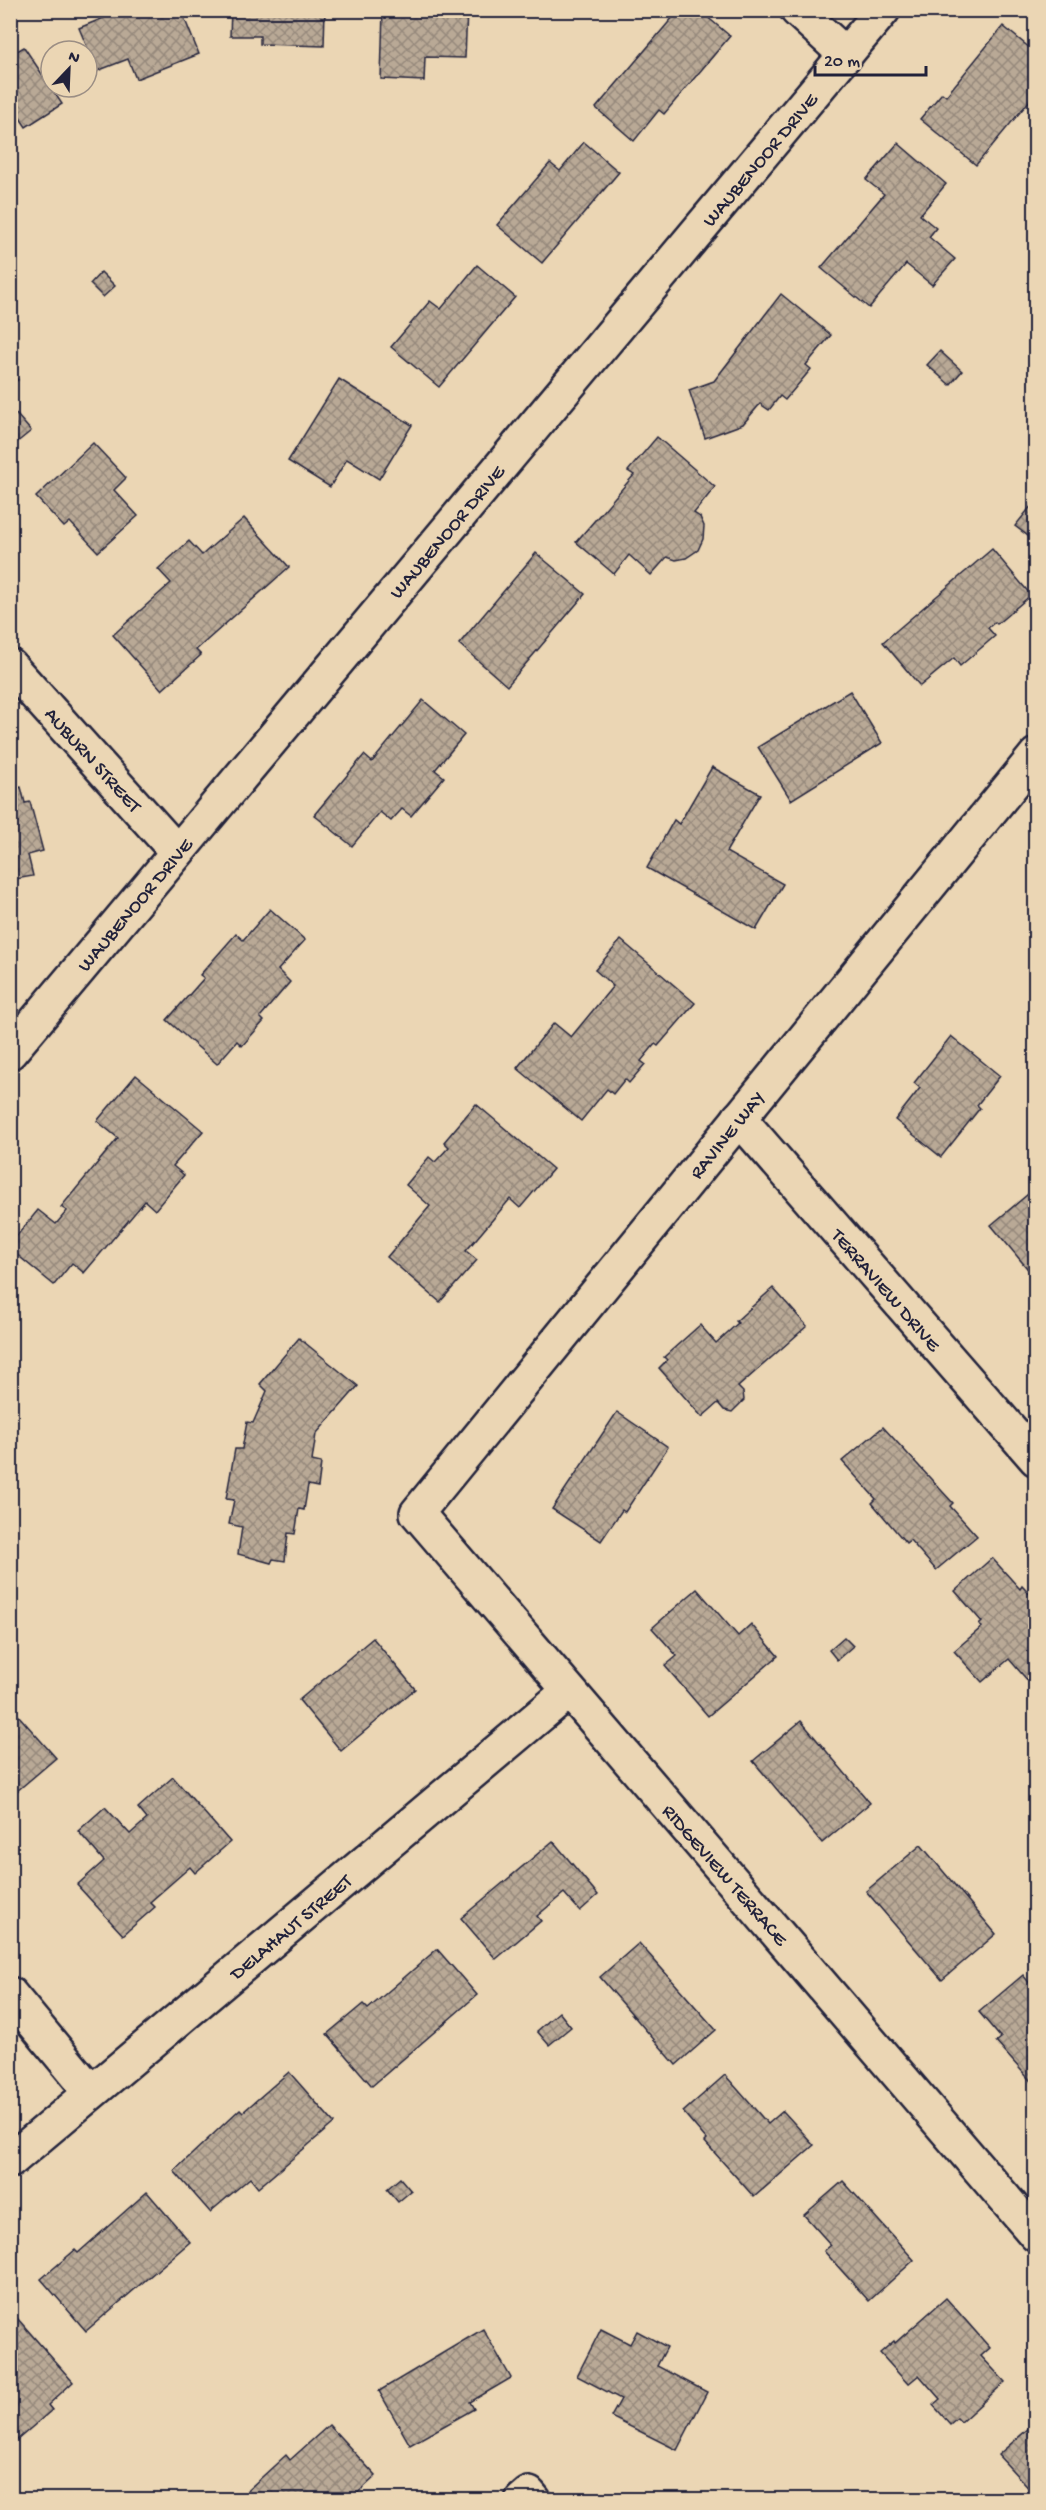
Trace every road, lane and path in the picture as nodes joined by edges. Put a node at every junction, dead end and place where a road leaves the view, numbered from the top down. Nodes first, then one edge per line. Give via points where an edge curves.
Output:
1 (797, 10) edge
2 (883, 10) edge
3 (846, 55) junction
4 (10, 666) edge
5 (1035, 755) edge
6 (177, 852) junction
7 (10, 1052) edge
8 (739, 1119) junction
9 (1035, 1459) edge
10 (417, 1513) joint
11 (569, 1691) junction
12 (10, 1994) edge
13 (92, 2092) junction
14 (10, 2161) edge
15 (1035, 2235) edge
16 (522, 2499) edge
17 (534, 2499) edge

1 - 3 street
2 - 3 street, WAUBENOOR DRIVE
3 - 6 street, WAUBENOOR DRIVE
4 - 6 street, AUBURN STREET
5 - 8 street, RAVINE WAY
6 - 7 street, WAUBENOOR DRIVE
8 - 9 street, TERRAVIEW DRIVE
8 - 10 street, RAVINE WAY
10 - 11 street, RIDGEVIEW TERRACE
11 - 13 street, DELAHAUT STREET
11 - 15 street, RIDGEVIEW TERRACE
12 - 13 street
13 - 14 street, DELAHAUT STREET
16 - 17 street via 529,2494

